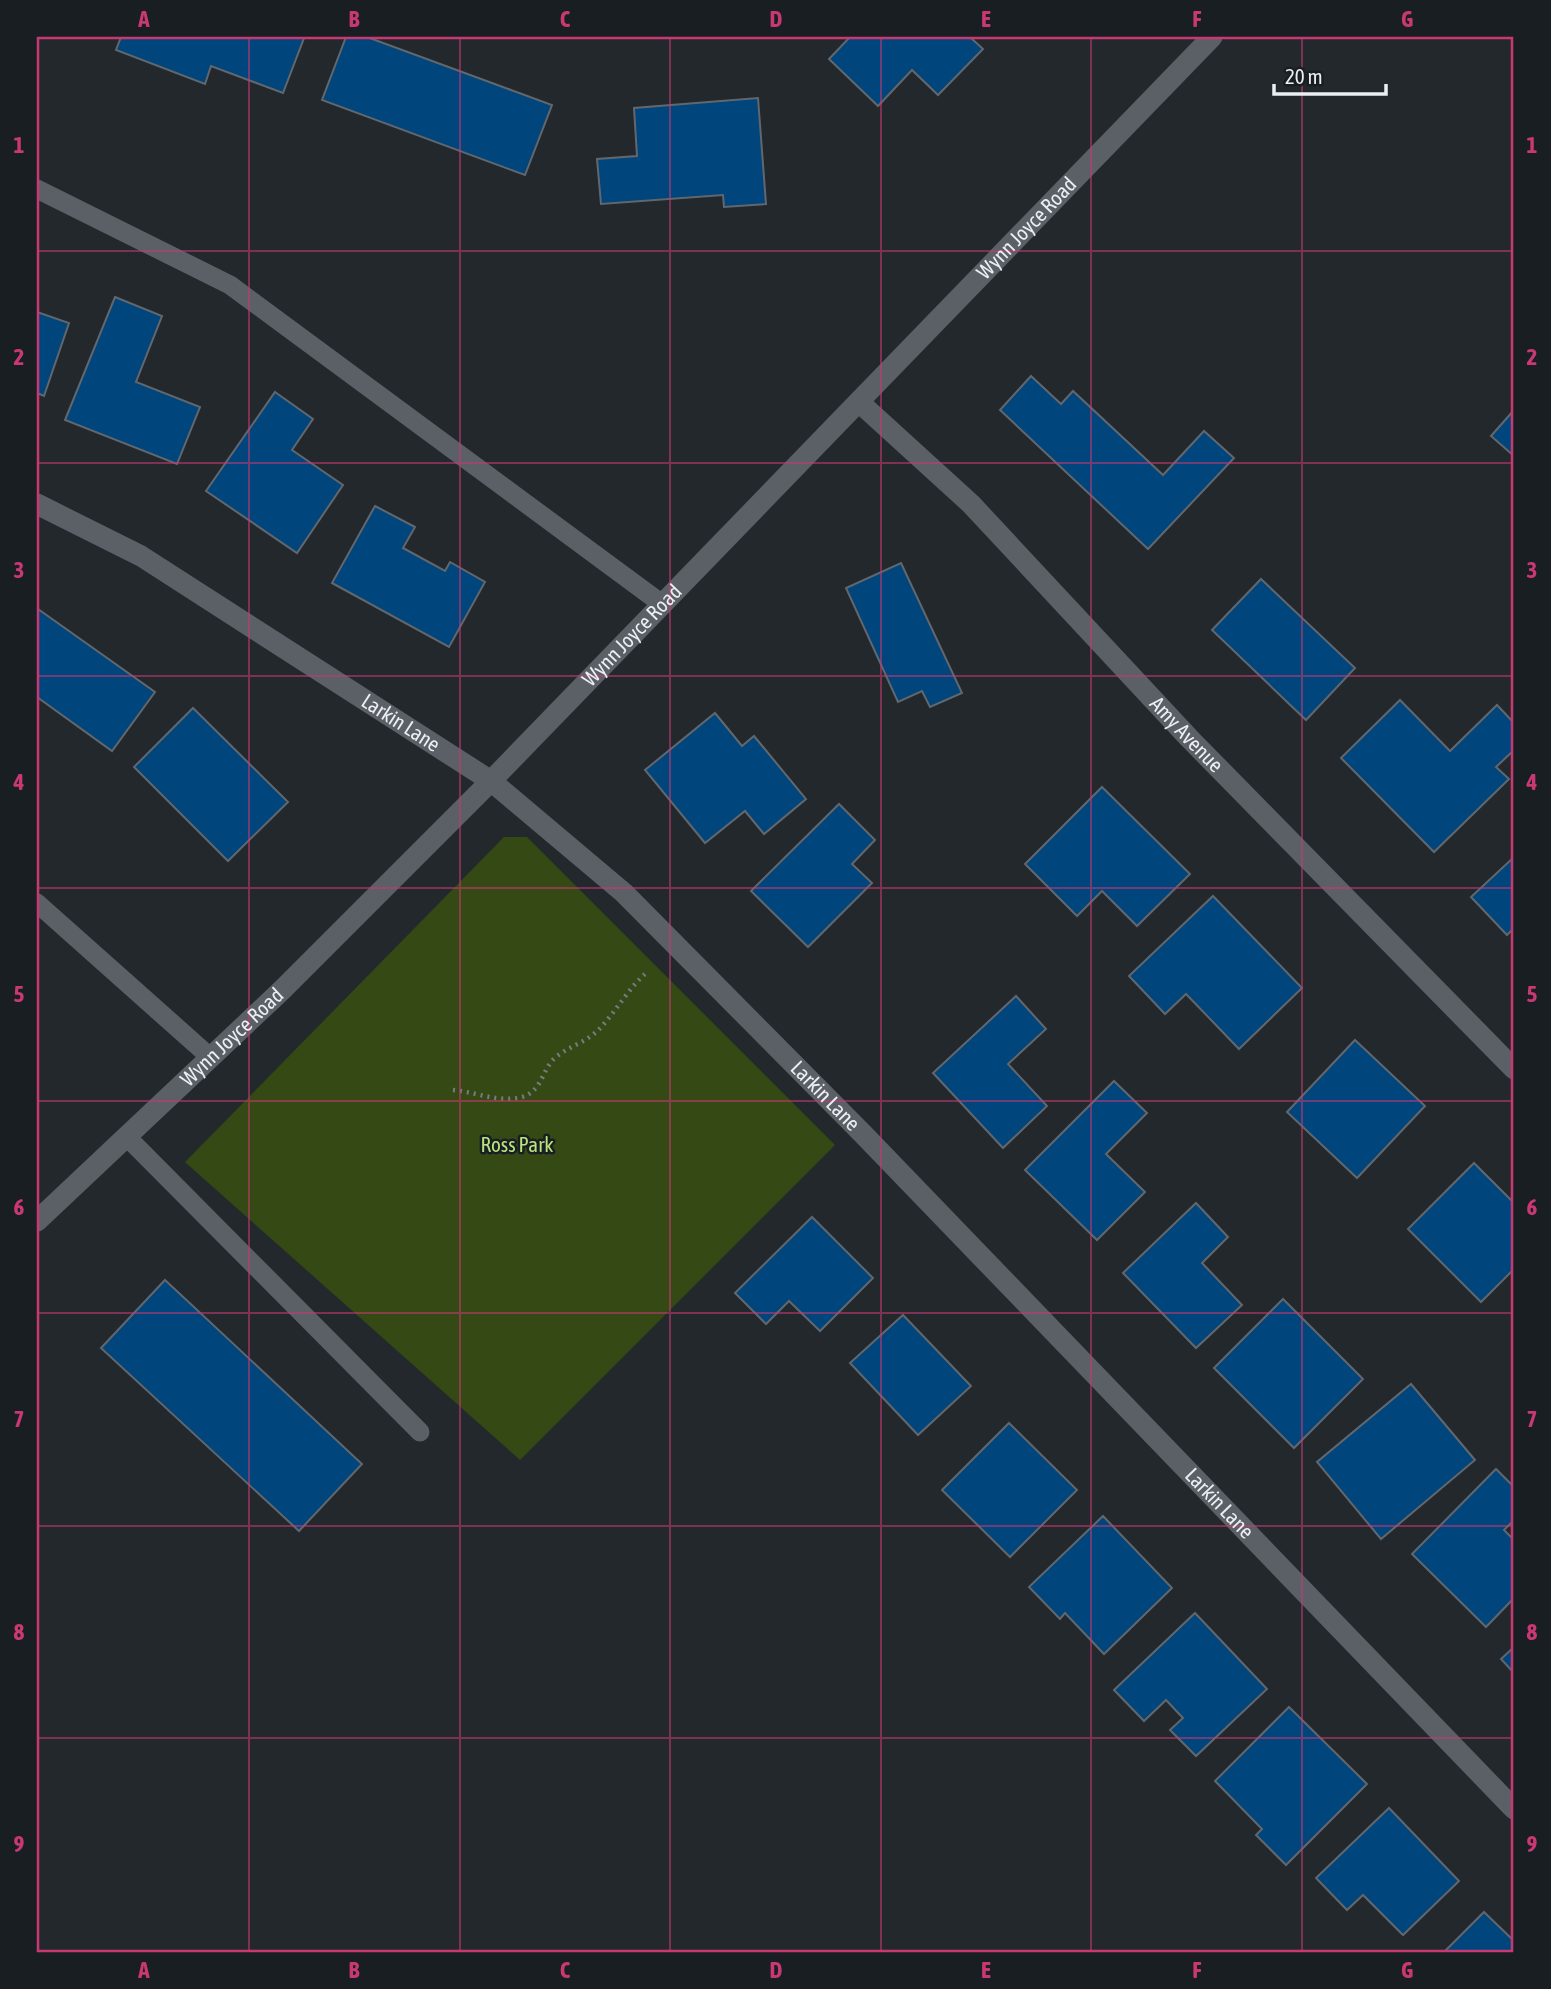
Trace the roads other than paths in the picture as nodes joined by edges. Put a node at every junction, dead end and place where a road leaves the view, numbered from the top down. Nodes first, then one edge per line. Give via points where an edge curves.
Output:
1 (1212, 37) edge
2 (37, 189) edge
3 (859, 402) junction
4 (37, 504) edge
5 (662, 604) junction
6 (491, 781) junction
7 (37, 903) edge
8 (210, 1057) junction
9 (1514, 1069) edge
10 (126, 1136) junction
11 (37, 1221) edge
12 (420, 1432) dead end
13 (1514, 1809) edge

1 - 3 street, Wynn Joyce Road
2 - 5 lane via 230,285
3 - 5 street, Wynn Joyce Road
3 - 9 street, Amy Avenue via 971,504 1189,738
4 - 6 street, Larkin Lane via 141,556
5 - 6 street, Wynn Joyce Road
6 - 8 street, Wynn Joyce Road
6 - 13 street, Larkin Lane via 624,893
7 - 8 lane
8 - 10 street, Wynn Joyce Road
10 - 11 street, Wynn Joyce Road
10 - 12 lane

